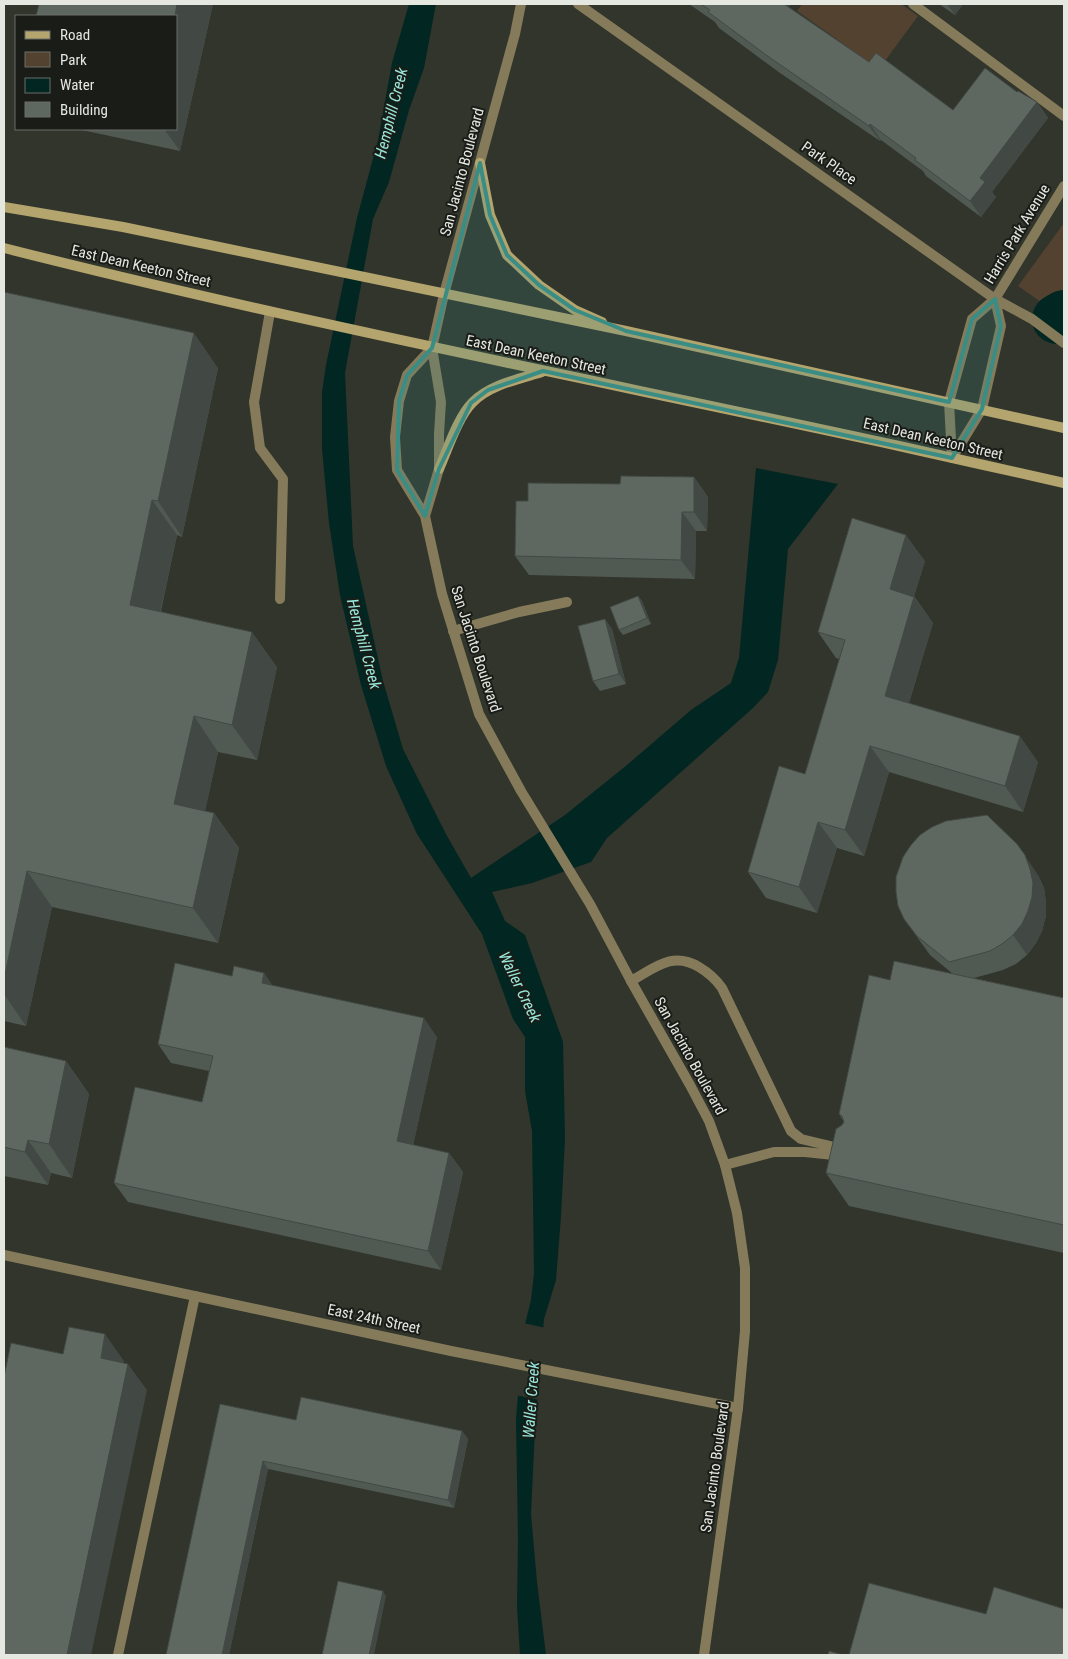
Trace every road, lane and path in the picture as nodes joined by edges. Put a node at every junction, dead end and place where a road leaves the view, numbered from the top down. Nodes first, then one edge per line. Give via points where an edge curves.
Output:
1 (521, 4) edge
2 (578, 4) edge
3 (913, 4) edge
4 (1064, 116) edge
5 (480, 163) junction
6 (1064, 186) edge
7 (4, 207) edge
8 (4, 248) edge
9 (444, 294) junction
10 (995, 299) junction
11 (270, 312) junction
12 (626, 331) junction
13 (1064, 343) edge
14 (432, 348) junction
15 (543, 371) junction
16 (949, 402) junction
17 (982, 409) junction
18 (1064, 428) edge
19 (952, 458) junction
20 (439, 469) junction
21 (1064, 483) edge
22 (425, 516) junction
23 (280, 599) dead end
24 (567, 602) dead end
25 (453, 631) junction
26 (631, 981) junction
27 (725, 1165) junction
28 (4, 1255) edge
29 (195, 1296) junction
30 (738, 1408) junction
31 (118, 1655) edge
32 (704, 1655) edge

1 - 5 street, San Jacinto Boulevard
2 - 10 street, Park Place
3 - 4 street
5 - 9 street, San Jacinto Boulevard
5 - 12 main road via 490,215 507,254 539,285 575,310
6 - 10 street, Harris Park Avenue
7 - 9 main road, East Dean Keeton Street via 124,227
8 - 11 main road, East Dean Keeton Street
9 - 12 main road, East Dean Keeton Street
9 - 14 street, San Jacinto Boulevard
10 - 13 street, Park Place via 1032,319
10 - 16 street, Harris Park Avenue via 972,319
10 - 17 street, Harris Park Avenue via 1001,326
11 - 14 main road, East Dean Keeton Street
11 - 23 street via 254,402 260,448 283,479
12 - 16 main road, East Dean Keeton Street
14 - 15 main road, East Dean Keeton Street
14 - 20 street, San Jacinto Boulevard via 441,402
14 - 22 street, San Jacinto Boulevard via 407,374 399,401 395,437 398,470
15 - 19 main road, East Dean Keeton Street
15 - 20 main road via 488,390 472,403
16 - 17 main road, East Dean Keeton Street
16 - 19 street, Harris Park Avenue
17 - 18 main road, East Dean Keeton Street
17 - 19 street, Harris Park Avenue
19 - 21 main road, East Dean Keeton Street
20 - 22 street, San Jacinto Boulevard
22 - 25 street, San Jacinto Boulevard
24 - 25 street
25 - 26 street, San Jacinto Boulevard via 479,714
26 - 27 street, San Jacinto Boulevard via 709,1121
26 - 27 street via 673,960 688,960 713,976 722,988 791,1131 801,1139 851,1154 774,1152
27 - 30 street, San Jacinto Boulevard via 737,1213 745,1268 745,1331
28 - 29 street, East 24th Street
29 - 30 street, East 24th Street
29 - 31 street
30 - 32 street, San Jacinto Boulevard

